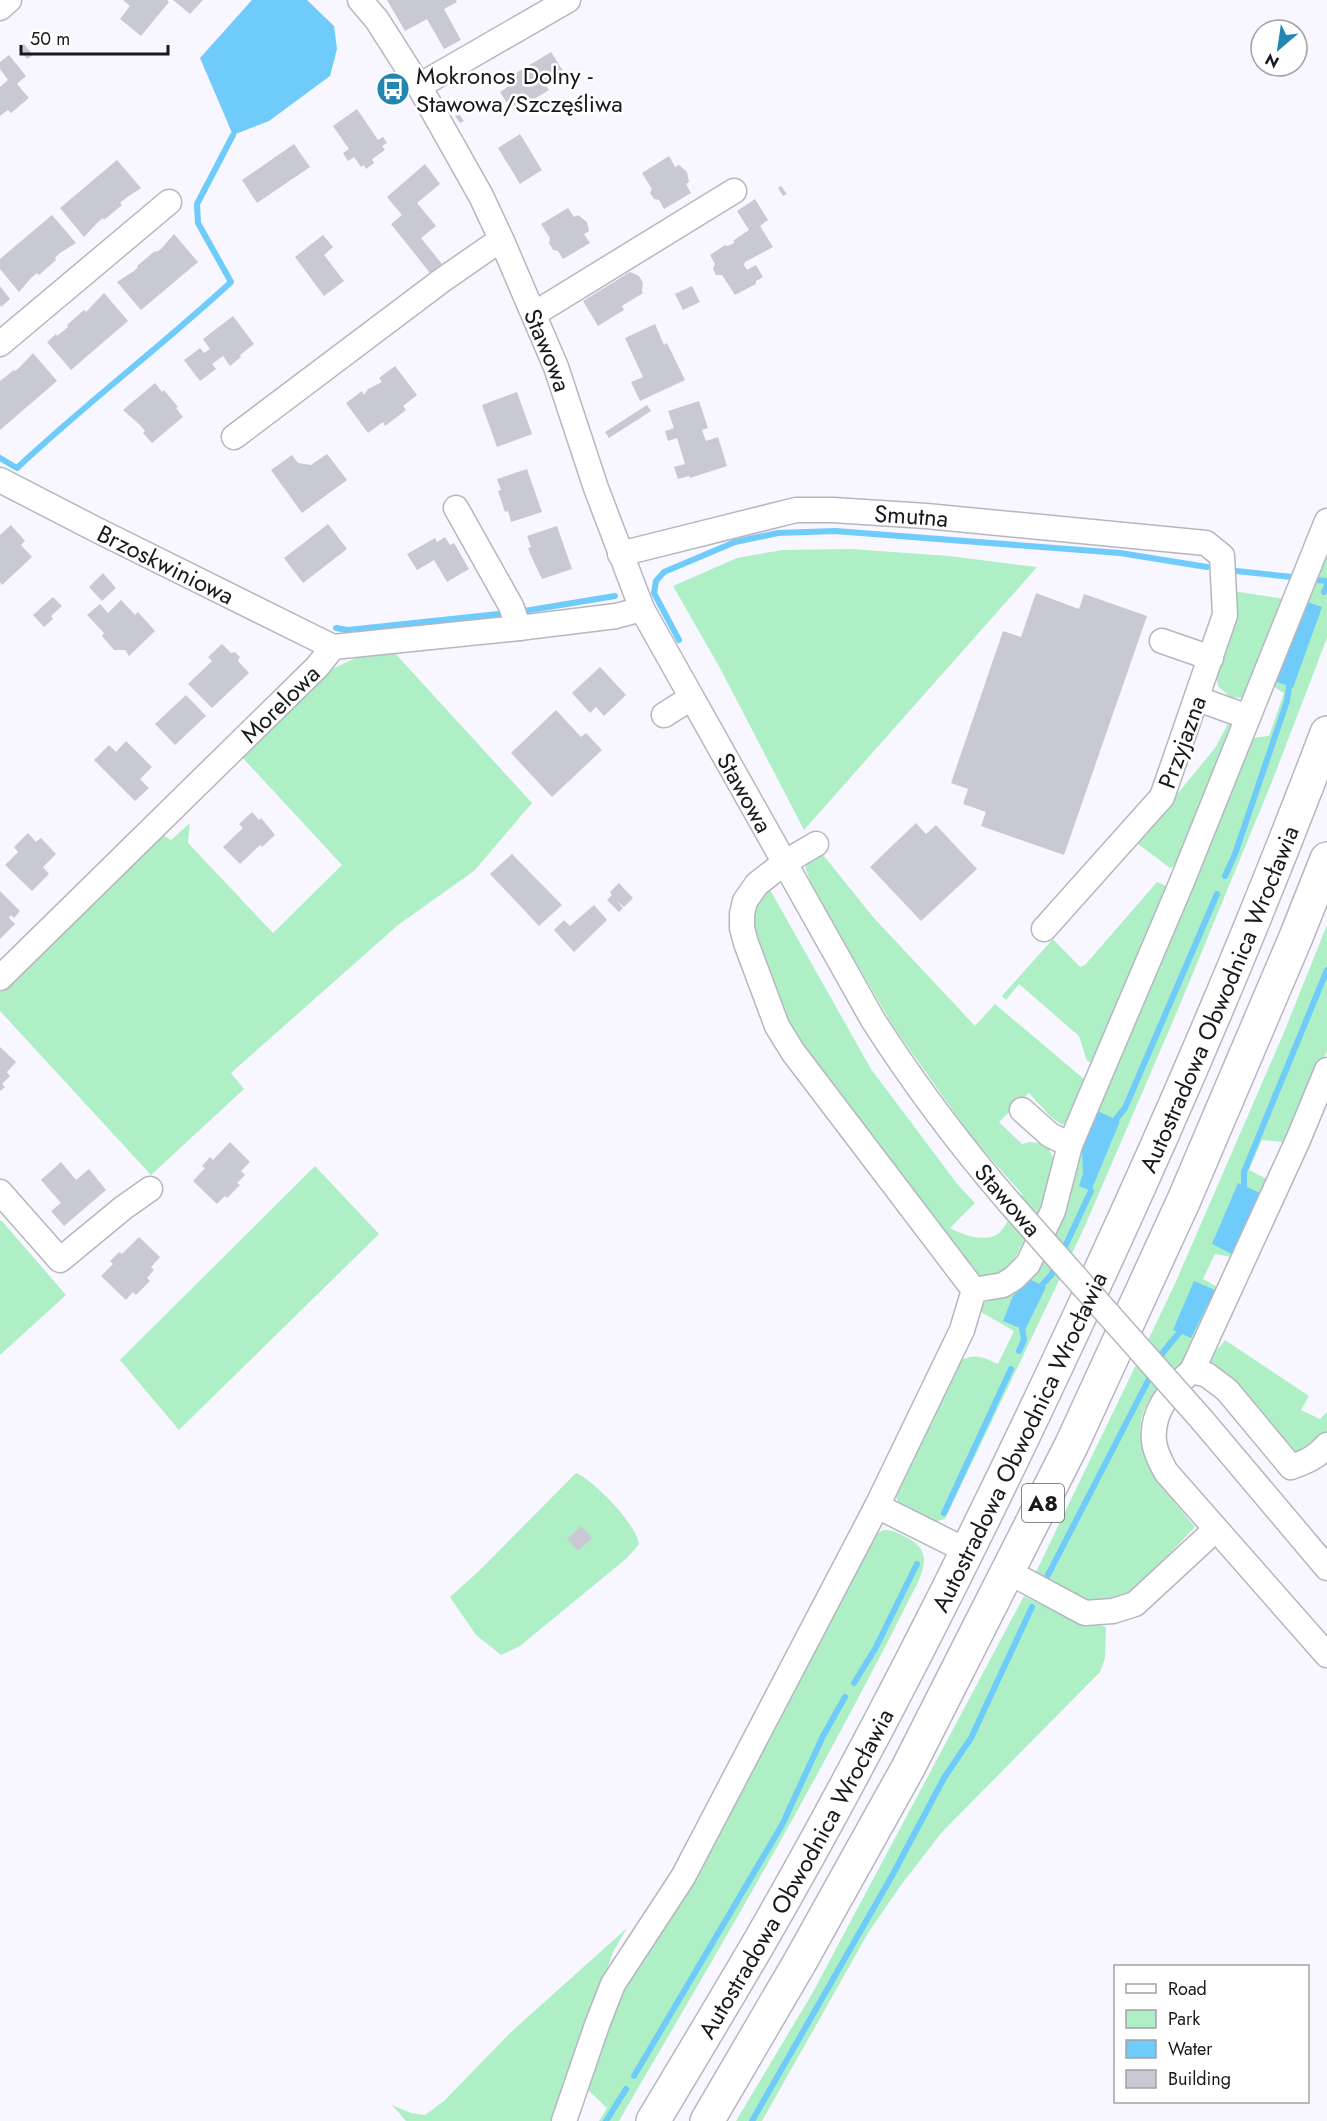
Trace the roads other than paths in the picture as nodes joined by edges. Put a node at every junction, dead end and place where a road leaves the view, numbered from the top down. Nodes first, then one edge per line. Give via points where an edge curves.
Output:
1 (9, 0) edge
2 (360, 0) edge
3 (568, 0) edge
4 (0, 8) edge
5 (419, 86) junction
6 (734, 191) dead end
7 (169, 202) dead end
8 (502, 241) junction
9 (534, 314) junction
10 (0, 344) edge
11 (234, 437) dead end
12 (0, 480) edge
13 (456, 508) dead end
14 (1327, 521) edge
15 (1206, 543) joint
16 (620, 554) junction
17 (642, 609) junction
18 (516, 618) junction
19 (1162, 641) dead end
20 (333, 647) junction
21 (1211, 658) junction
22 (691, 698) junction
23 (1198, 699) junction
24 (664, 715) dead end
25 (1248, 717) junction
26 (1327, 733) edge
27 (816, 844) dead end
28 (1327, 859) edge
29 (784, 863) junction
30 (1044, 928) dead end
31 (0, 978) edge
32 (1327, 1070) edge
33 (1023, 1110) dead end
34 (1070, 1145) junction
35 (150, 1189) dead end
36 (0, 1192) edge
37 (974, 1290) junction
38 (1192, 1371) junction
39 (1327, 1445) edge
40 (877, 1506) junction
41 (1215, 1530) junction
42 (967, 1551) junction
43 (1327, 1568) edge
44 (1009, 1572) junction
45 (1327, 1655) edge
46 (564, 2121) edge
47 (653, 2121) edge
48 (706, 2121) edge

1 - 4 street
2 - 5 street, Stawowa
3 - 5 street
5 - 8 street, Stawowa
6 - 9 street
7 - 10 street
8 - 9 street, Stawowa
8 - 11 street via 441,281
9 - 16 street, Stawowa
12 - 20 street, Brzoskwiniowa
13 - 18 street
14 - 25 street
15 - 16 street, Smutna via 926,516 796,510
15 - 21 street, Przyjazna via 1222,556 1225,615
16 - 17 street, Stawowa
17 - 18 street, Morelowa via 616,616
17 - 22 street, Stawowa
18 - 20 street, Morelowa
19 - 21 street
20 - 31 street, Morelowa
21 - 23 street, Przyjazna
22 - 24 street
22 - 29 street, Stawowa
23 - 25 street
23 - 30 street, Przyjazna via 1162,797
25 - 34 street
26 - 42 highway, Autostradowa Obwodnica Wrocławia / A8 via 1143,1180
27 - 29 street
28 - 44 highway, Autostradowa Obwodnica Wrocławia / A8 via 1184,1200
29 - 37 street via 750,892 742,914 746,943 777,1026
29 - 43 street, Stawowa, bridge via 897,1058 953,1136 1203,1420
32 - 38 street
33 - 34 street via 1050,1135
34 - 37 street via 1053,1211 1028,1264 1003,1285
35 - 36 street via 60,1260
37 - 40 street via 962,1330
38 - 39 street via 1207,1375 1227,1390 1291,1467 1306,1462
38 - 41 street via 1166,1397 1157,1416 1154,1442 1166,1472
40 - 42 street
40 - 46 street via 683,1877 613,1984
41 - 44 street via 1135,1604 1113,1611 1085,1613
41 - 45 street
42 - 47 highway, Autostradowa Obwodnica Wrocławia / A8 via 761,1939
44 - 48 highway, Autostradowa Obwodnica Wrocławia / A8 via 908,1768

